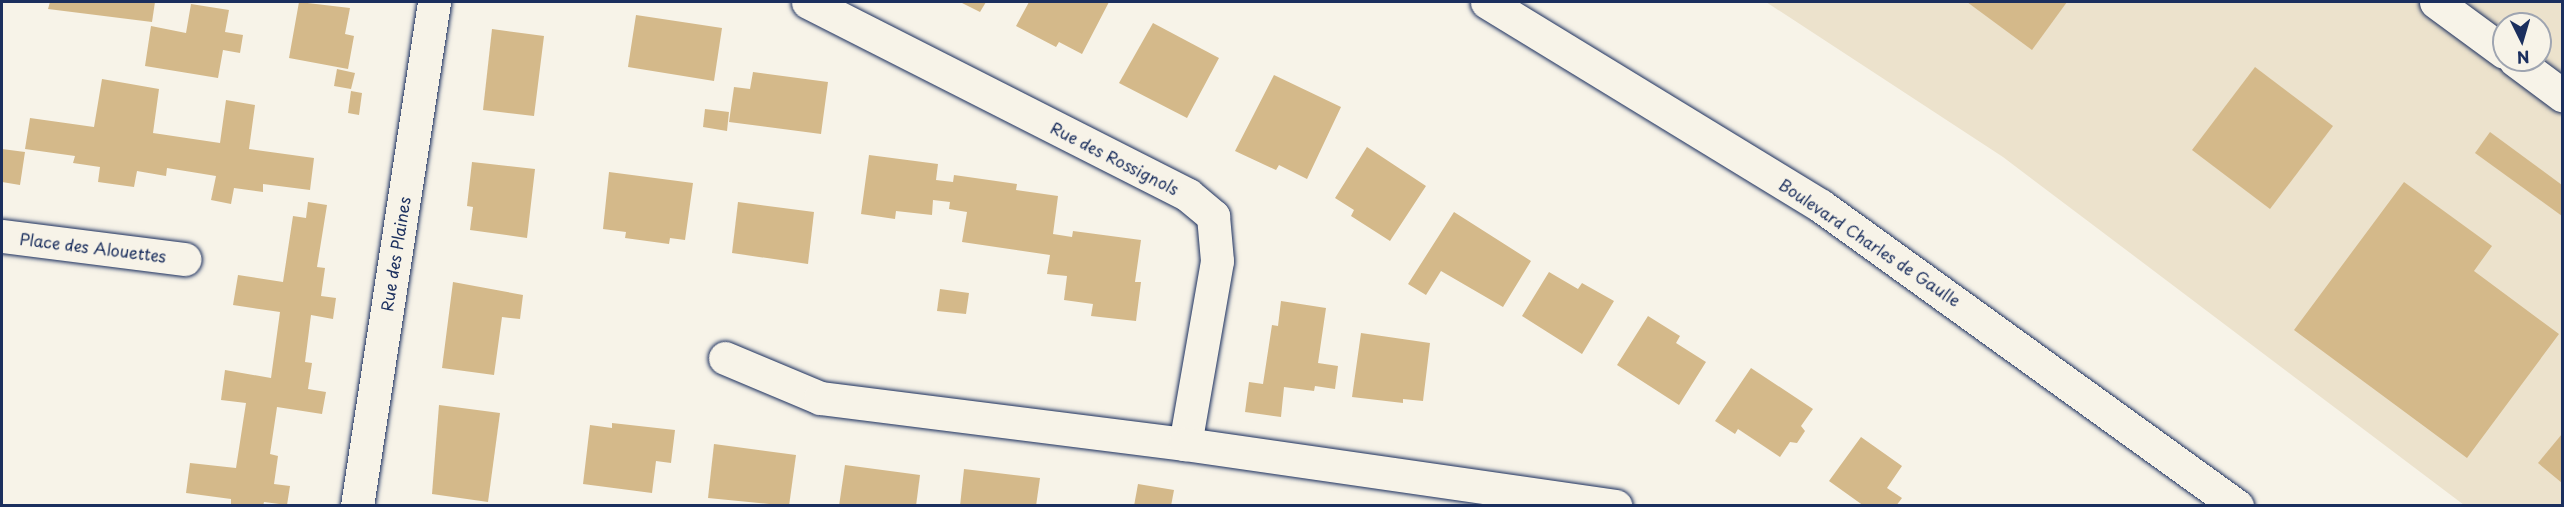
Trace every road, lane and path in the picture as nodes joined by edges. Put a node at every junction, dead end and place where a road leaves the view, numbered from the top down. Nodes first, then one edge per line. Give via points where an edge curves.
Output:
1 (434, 2) edge
2 (808, 2) edge
3 (1487, 2) edge
4 (2436, 2) edge
5 (2492, 43) edge
6 (2531, 72) edge
7 (2562, 95) edge
8 (2, 236) edge
9 (185, 259) dead end
10 (725, 358) dead end
11 (1185, 444) junction
12 (357, 506) edge
13 (1616, 506) edge
14 (2238, 506) edge

1 - 12 street, Rue des Plaines
2 - 11 street, Rue des Rossignols via 1188,195 1213,216 1217,261
3 - 14 street, Boulevard Charles de Gaulle via 1821,206
4 - 5 street
6 - 7 street
8 - 9 street, Place des Alouettes
10 - 11 street via 820,398
11 - 13 street

